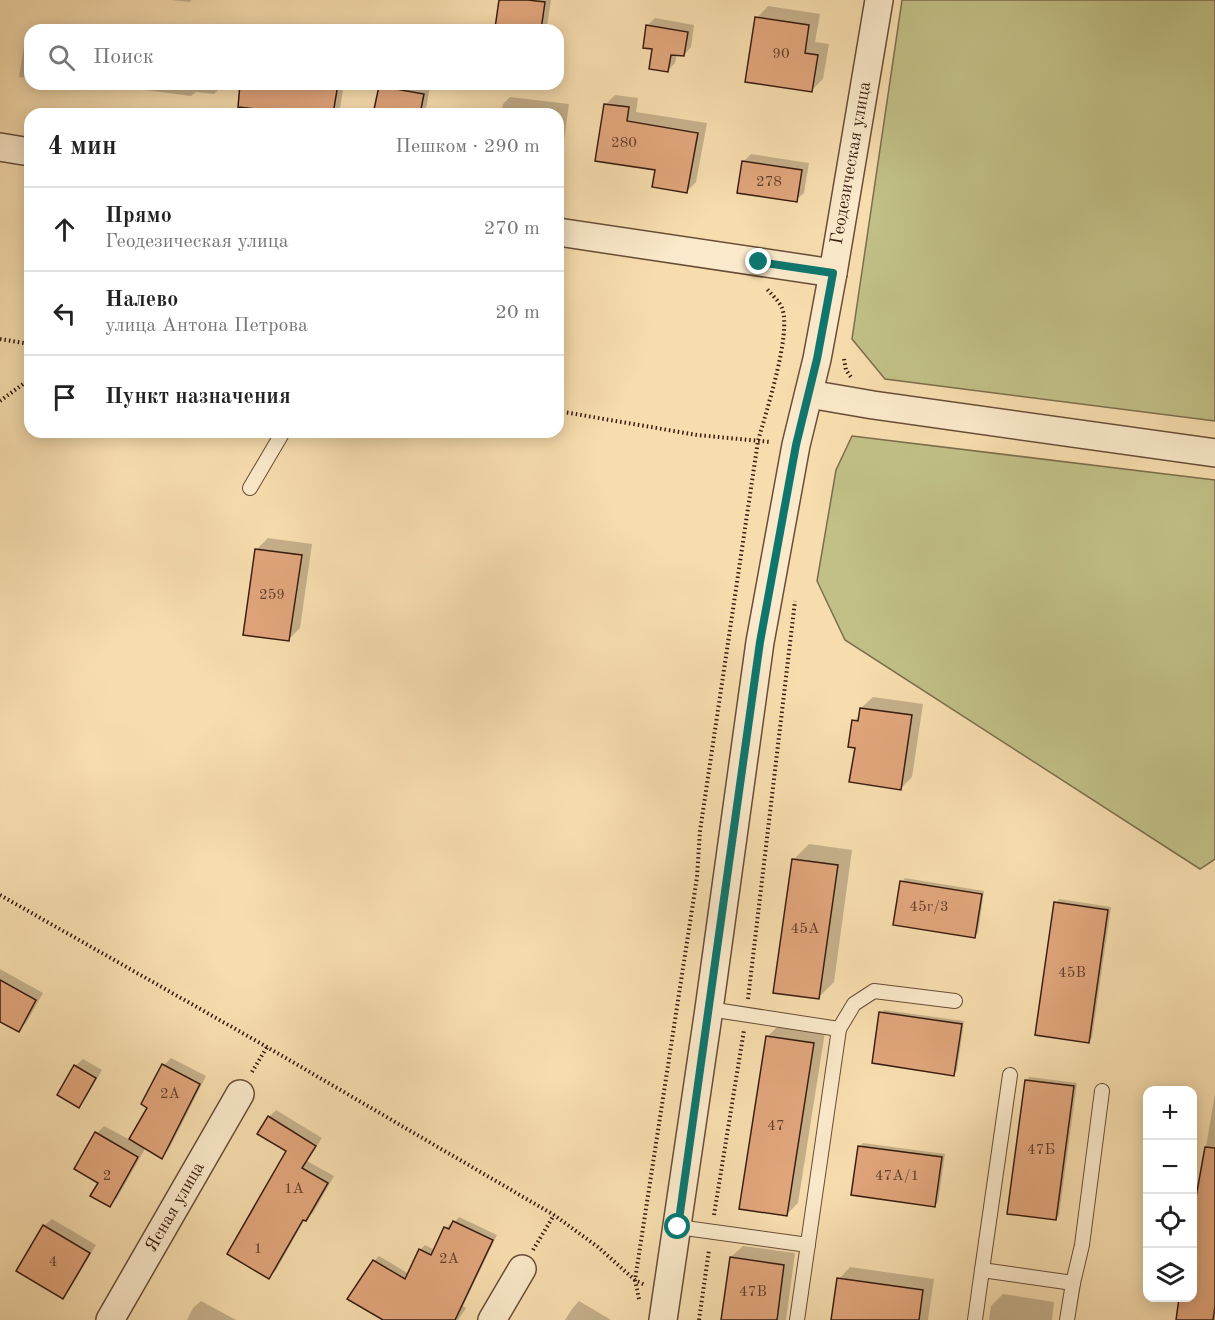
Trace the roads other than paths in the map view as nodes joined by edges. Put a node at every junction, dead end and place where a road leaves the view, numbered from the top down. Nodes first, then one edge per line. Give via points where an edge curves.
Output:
1 (879, 0) edge
2 (0, 147) edge
3 (24, 151) edge
4 (564, 233) edge
5 (833, 273) junction
6 (809, 394) junction
7 (279, 438) edge
8 (1215, 453) edge
9 (250, 488) dead end
10 (955, 1001) dead end
11 (710, 1009) junction
12 (839, 1029) junction
13 (1010, 1075) dead end
14 (1102, 1091) dead end
15 (240, 1094) dead end
16 (678, 1227) junction
17 (808, 1245) junction
18 (522, 1269) road end
19 (982, 1270) junction
20 (1073, 1283) junction
21 (657, 1309) edge
22 (110, 1320) edge
23 (492, 1320) edge
24 (796, 1320) edge
25 (975, 1320) edge
26 (1067, 1320) edge

1 - 5 street, Геодезическая улица
2 - 3 street
4 - 5 street
5 - 6 street, Геодезическая улица
6 - 8 street
6 - 11 street, Геодезическая улица via 760,642
7 - 9 lane
10 - 12 lane via 874,991 854,1004
11 - 12 lane
11 - 16 street, Геодезическая улица
12 - 17 lane
13 - 19 lane
14 - 20 lane via 1082,1245
15 - 22 street, Ясная улица
16 - 17 lane
16 - 21 street, Геодезическая улица
17 - 24 lane
18 - 23 street
19 - 20 lane
19 - 25 lane
20 - 26 lane

